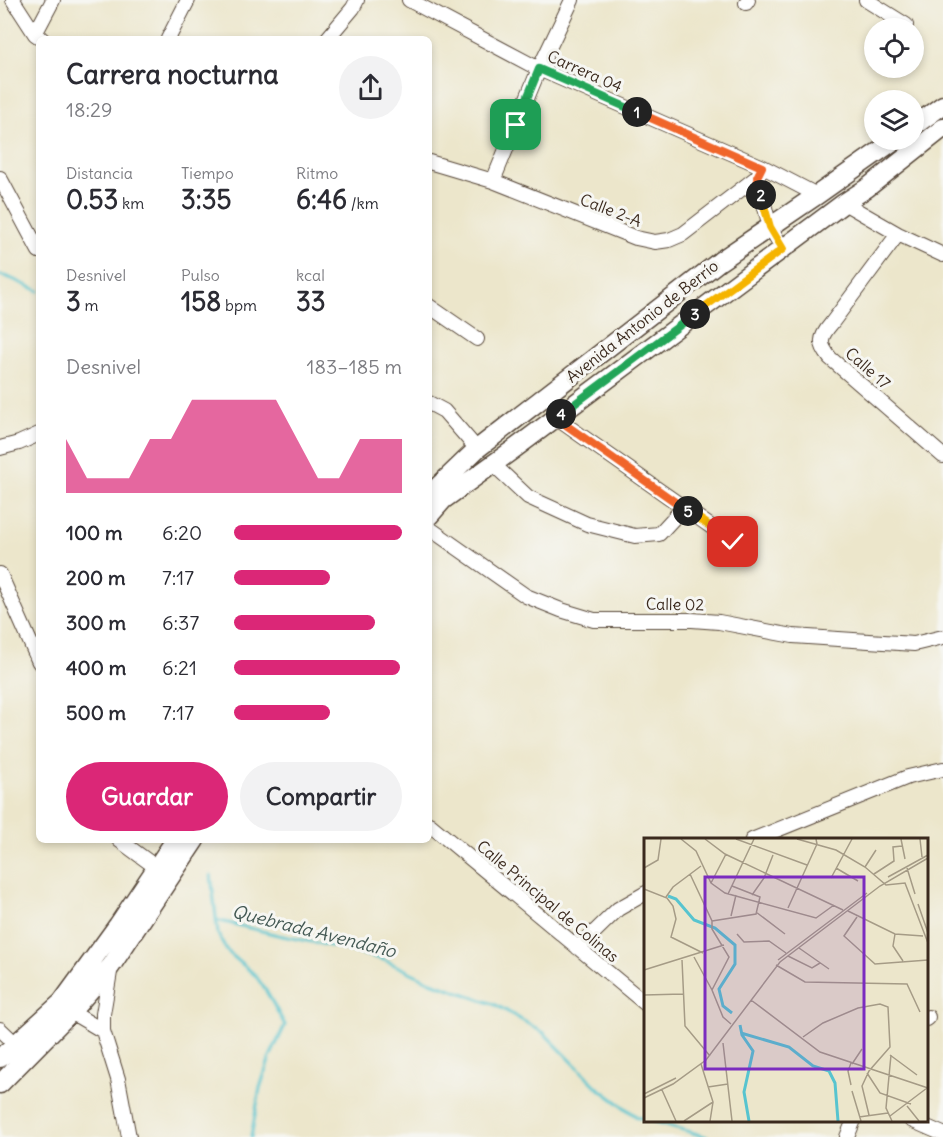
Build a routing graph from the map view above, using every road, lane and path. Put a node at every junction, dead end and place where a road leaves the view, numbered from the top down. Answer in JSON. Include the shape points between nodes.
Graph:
{"nodes":[{"id":1,"x":13,"y":0,"type":"edge"},
{"id":2,"x":53,"y":0,"type":"edge"},
{"id":3,"x":188,"y":0,"type":"edge"},
{"id":4,"x":357,"y":0,"type":"edge"},
{"id":5,"x":409,"y":0,"type":"edge"},
{"id":6,"x":572,"y":0,"type":"edge"},
{"id":7,"x":866,"y":0,"type":"edge"},
{"id":8,"x":895,"y":18,"type":"edge"},
{"id":9,"x":39,"y":36,"type":"edge"},
{"id":10,"x":170,"y":36,"type":"edge"},
{"id":11,"x":330,"y":36,"type":"edge"},
{"id":12,"x":539,"y":69,"type":"junction"},
{"id":13,"x":943,"y":105,"type":"edge"},
{"id":14,"x":924,"y":119,"type":"edge"},
{"id":15,"x":943,"y":128,"type":"edge"},
{"id":16,"x":881,"y":150,"type":"edge"},
{"id":17,"x":432,"y":163,"type":"edge"},
{"id":18,"x":760,"y":172,"type":"junction"},
{"id":19,"x":0,"y":178,"type":"edge"},
{"id":20,"x":493,"y":181,"type":"junction"},
{"id":21,"x":817,"y":195,"type":"junction"},
{"id":22,"x":844,"y":203,"type":"junction"},
{"id":23,"x":770,"y":227,"type":"junction"},
{"id":24,"x":898,"y":234,"type":"junction"},
{"id":25,"x":36,"y":245,"type":"edge"},
{"id":26,"x":783,"y":249,"type":"junction"},
{"id":27,"x":943,"y":255,"type":"edge"},
{"id":28,"x":432,"y":308,"type":"edge"},
{"id":29,"x":477,"y":339,"type":"dead end"},
{"id":30,"x":432,"y":405,"type":"edge"},
{"id":31,"x":556,"y":418,"type":"junction"},
{"id":32,"x":36,"y":435,"type":"edge"},
{"id":33,"x":0,"y":448,"type":"edge"},
{"id":34,"x":477,"y":448,"type":"junction"},
{"id":35,"x":943,"y":456,"type":"edge"},
{"id":36,"x":493,"y":464,"type":"junction"},
{"id":37,"x":432,"y":492,"type":"edge"},
{"id":38,"x":683,"y":508,"type":"junction"},
{"id":39,"x":432,"y":513,"type":"edge"},
{"id":40,"x":432,"y":530,"type":"edge"},
{"id":41,"x":733,"y":542,"type":"dead end"},
{"id":42,"x":0,"y":574,"type":"edge"},
{"id":43,"x":943,"y":637,"type":"edge"},
{"id":44,"x":36,"y":655,"type":"edge"},
{"id":45,"x":943,"y":769,"type":"edge"},
{"id":46,"x":432,"y":826,"type":"edge"},
{"id":47,"x":757,"y":838,"type":"edge"},
{"id":48,"x":123,"y":843,"type":"edge"},
{"id":49,"x":173,"y":843,"type":"edge"},
{"id":50,"x":193,"y":843,"type":"edge"},
{"id":51,"x":157,"y":868,"type":"junction"},
{"id":52,"x":644,"y":893,"type":"edge"},
{"id":53,"x":578,"y":948,"type":"junction"},
{"id":54,"x":111,"y":966,"type":"junction"},
{"id":55,"x":644,"y":1002,"type":"edge"},
{"id":56,"x":71,"y":1012,"type":"junction"},
{"id":57,"x":0,"y":1029,"type":"edge"},
{"id":58,"x":103,"y":1031,"type":"junction"},
{"id":59,"x":22,"y":1050,"type":"junction"},
{"id":60,"x":0,"y":1058,"type":"edge"},
{"id":61,"x":0,"y":1084,"type":"edge"},
{"id":62,"x":853,"y":1122,"type":"edge"},
{"id":63,"x":916,"y":1122,"type":"edge"},
{"id":64,"x":943,"y":1134,"type":"edge"},
{"id":65,"x":129,"y":1137,"type":"edge"},
{"id":66,"x":847,"y":1137,"type":"edge"}],
"edges":[{"from":1,"to":9,"type":"street"},
{"from":2,"to":9,"type":"street"},
{"from":3,"to":10,"type":"street"},
{"from":4,"to":11,"type":"street"},
{"from":5,"to":12,"type":"street","name":"Carrera 04"},
{"from":6,"to":12,"type":"street"},
{"from":7,"to":8,"type":"street"},
{"from":12,"to":18,"type":"street","name":"Carrera 04"},
{"from":12,"to":20,"type":"street"},
{"from":13,"to":14,"type":"street"},
{"from":15,"to":22,"type":"street","name":"Avenida Antonio de Berrío"},
{"from":16,"to":21,"type":"street","name":"Avenida Antonio de Berrío"},
{"from":17,"to":20,"type":"street","name":"Calle 2-A"},
{"from":18,"to":20,"type":"street","name":"Calle 2-A","via":[[683,234],[655,242]]},
{"from":18,"to":21,"type":"street","name":"Carrera 04"},
{"from":18,"to":23,"type":"street"},
{"from":19,"to":25,"type":"street"},
{"from":21,"to":23,"type":"street","name":"Avenida Antonio de Berrío"},
{"from":22,"to":24,"type":"street"},
{"from":22,"to":26,"type":"street","name":"Avenida Antonio de Berrío"},
{"from":23,"to":26,"type":"street"},
{"from":23,"to":34,"type":"street","name":"Avenida Antonio de Berrío"},
{"from":24,"to":27,"type":"street"},
{"from":24,"to":35,"type":"street","name":"Calle 17","via":[[821,340],[830,358]]},
{"from":26,"to":31,"type":"street","name":"Avenida Antonio de Berrío"},
{"from":28,"to":29,"type":"street"},
{"from":30,"to":34,"type":"street","via":[[444,411]]},
{"from":31,"to":36,"type":"street","name":"Avenida Antonio de Berrío"},
{"from":31,"to":38,"type":"street"},
{"from":32,"to":33,"type":"street"},
{"from":34,"to":37,"type":"street","name":"Avenida Antonio de Berrío"},
{"from":36,"to":38,"type":"street","via":[[528,497],[587,524],[635,536],[659,534]]},
{"from":36,"to":39,"type":"street","name":"Avenida Antonio de Berrío"},
{"from":38,"to":41,"type":"street"},
{"from":40,"to":43,"type":"street","name":"Calle 02","via":[[526,596],[594,620],[719,622],[793,636],[914,644]]},
{"from":42,"to":44,"type":"street"},
{"from":45,"to":47,"type":"street","via":[[908,777]]},
{"from":46,"to":53,"type":"street","name":"Calle Principal de Colinas"},
{"from":48,"to":51,"type":"street"},
{"from":49,"to":51,"type":"street"},
{"from":50,"to":54,"type":"street"},
{"from":51,"to":59,"type":"street","via":[[62,1002]]},
{"from":52,"to":53,"type":"street","via":[[618,909]]},
{"from":53,"to":55,"type":"street","name":"Calle Principal de Colinas"},
{"from":54,"to":56,"type":"street"},
{"from":54,"to":58,"type":"street"},
{"from":56,"to":58,"type":"street"},
{"from":56,"to":59,"type":"street"},
{"from":57,"to":59,"type":"street"},
{"from":58,"to":65,"type":"street","via":[[118,1079]]},
{"from":59,"to":60,"type":"street"},
{"from":59,"to":61,"type":"street"},
{"from":62,"to":66,"type":"street"},
{"from":63,"to":64,"type":"street"}]}
